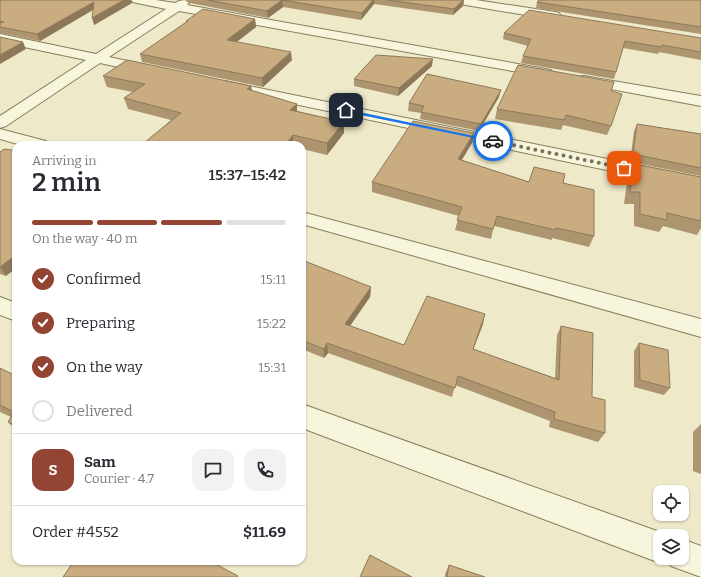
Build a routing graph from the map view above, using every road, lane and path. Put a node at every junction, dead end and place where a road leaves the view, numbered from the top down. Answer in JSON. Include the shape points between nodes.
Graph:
{"nodes":[{"id":1,"x":137,"y":0,"type":"edge"},
{"id":2,"x":454,"y":0,"type":"edge"},
{"id":3,"x":183,"y":4,"type":"edge"},
{"id":4,"x":570,"y":19,"type":"edge"},
{"id":5,"x":0,"y":38,"type":"edge"},
{"id":6,"x":99,"y":59,"type":"junction"},
{"id":7,"x":162,"y":72,"type":"edge"},
{"id":8,"x":209,"y":82,"type":"edge"},
{"id":9,"x":701,"y":101,"type":"edge"},
{"id":10,"x":0,"y":123,"type":"edge"},
{"id":11,"x":0,"y":134,"type":"edge"},
{"id":12,"x":25,"y":141,"type":"edge"},
{"id":13,"x":701,"y":184,"type":"edge"},
{"id":14,"x":306,"y":219,"type":"edge"},
{"id":15,"x":0,"y":306,"type":"edge"},
{"id":16,"x":12,"y":310,"type":"edge"},
{"id":17,"x":701,"y":328,"type":"edge"},
{"id":18,"x":306,"y":417,"type":"edge"},
{"id":19,"x":653,"y":544,"type":"edge"},
{"id":20,"x":689,"y":558,"type":"edge"},
{"id":21,"x":701,"y":562,"type":"edge"}],
"edges":[{"from":1,"to":3,"type":"street"},
{"from":2,"to":4,"type":"street"},
{"from":3,"to":6,"type":"street"},
{"from":3,"to":9,"type":"street"},
{"from":5,"to":6,"type":"street"},
{"from":6,"to":7,"type":"street"},
{"from":6,"to":10,"type":"street"},
{"from":8,"to":13,"type":"street"},
{"from":11,"to":12,"type":"street"},
{"from":14,"to":17,"type":"street"},
{"from":15,"to":16,"type":"street"},
{"from":18,"to":19,"type":"street"},
{"from":20,"to":21,"type":"street"}]}
